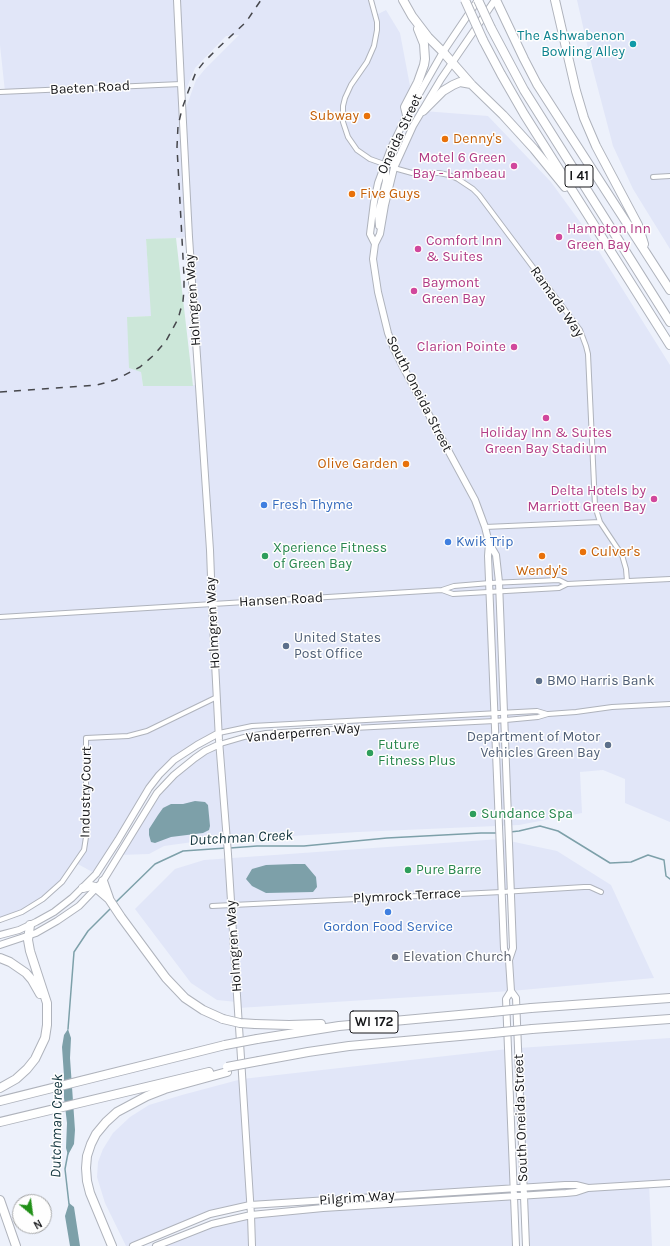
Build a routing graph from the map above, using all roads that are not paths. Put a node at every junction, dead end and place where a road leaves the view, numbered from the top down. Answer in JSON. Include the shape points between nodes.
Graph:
{"nodes":[{"id":1,"x":178,"y":0,"type":"edge"},
{"id":2,"x":371,"y":0,"type":"edge"},
{"id":3,"x":403,"y":0,"type":"edge"},
{"id":4,"x":465,"y":0,"type":"edge"},
{"id":5,"x":478,"y":0,"type":"edge"},
{"id":6,"x":496,"y":0,"type":"edge"},
{"id":7,"x":556,"y":0,"type":"edge"},
{"id":8,"x":412,"y":16,"type":"junction"},
{"id":9,"x":443,"y":52,"type":"junction"},
{"id":10,"x":452,"y":63,"type":"junction"},
{"id":11,"x":181,"y":84,"type":"junction"},
{"id":12,"x":471,"y":84,"type":"junction"},
{"id":13,"x":0,"y":92,"type":"edge"},
{"id":14,"x":423,"y":111,"type":"junction"},
{"id":15,"x":407,"y":115,"type":"junction"},
{"id":16,"x":384,"y":164,"type":"junction"},
{"id":17,"x":394,"y":168,"type":"junction"},
{"id":18,"x":670,"y":176,"type":"edge"},
{"id":19,"x":653,"y":177,"type":"dead end"},
{"id":20,"x":380,"y":234,"type":"junction"},
{"id":21,"x":375,"y":244,"type":"junction"},
{"id":22,"x":646,"y":252,"type":"junction"},
{"id":23,"x":612,"y":253,"type":"junction"},
{"id":24,"x":670,"y":290,"type":"edge"},
{"id":25,"x":670,"y":322,"type":"edge"},
{"id":26,"x":670,"y":345,"type":"edge"},
{"id":27,"x":600,"y":522,"type":"junction"},
{"id":28,"x":485,"y":527,"type":"junction"},
{"id":29,"x":489,"y":544,"type":"junction"},
{"id":30,"x":670,"y":579,"type":"edge"},
{"id":31,"x":626,"y":581,"type":"junction"},
{"id":32,"x":499,"y":582,"type":"junction"},
{"id":33,"x":490,"y":583,"type":"junction"},
{"id":34,"x":567,"y":584,"type":"junction"},
{"id":35,"x":442,"y":590,"type":"junction"},
{"id":36,"x":490,"y":592,"type":"junction"},
{"id":37,"x":499,"y":592,"type":"junction"},
{"id":38,"x":212,"y":604,"type":"junction"},
{"id":39,"x":0,"y":617,"type":"edge"},
{"id":40,"x":218,"y":696,"type":"junction"},
{"id":41,"x":670,"y":704,"type":"edge"},
{"id":42,"x":504,"y":713,"type":"junction"},
{"id":43,"x":494,"y":714,"type":"junction"},
{"id":44,"x":548,"y":714,"type":"junction"},
{"id":45,"x":504,"y":720,"type":"junction"},
{"id":46,"x":495,"y":721,"type":"junction"},
{"id":47,"x":219,"y":734,"type":"junction"},
{"id":48,"x":220,"y":744,"type":"junction"},
{"id":49,"x":103,"y":880,"type":"junction"},
{"id":50,"x":83,"y":888,"type":"junction"},
{"id":51,"x":97,"y":888,"type":"junction"},
{"id":52,"x":511,"y":891,"type":"junction"},
{"id":53,"x":502,"y":892,"type":"junction"},
{"id":54,"x":601,"y":892,"type":"dead end"},
{"id":55,"x":109,"y":899,"type":"junction"},
{"id":56,"x":231,"y":904,"type":"junction"},
{"id":57,"x":212,"y":906,"type":"dead end"},
{"id":58,"x":0,"y":920,"type":"edge"},
{"id":59,"x":30,"y":925,"type":"junction"},
{"id":60,"x":0,"y":935,"type":"edge"},
{"id":61,"x":28,"y":936,"type":"junction"},
{"id":62,"x":0,"y":945,"type":"edge"},
{"id":63,"x":0,"y":958,"type":"edge"},
{"id":64,"x":509,"y":960,"type":"junction"},
{"id":65,"x":510,"y":991,"type":"junction"},
{"id":66,"x":670,"y":992,"type":"edge"},
{"id":67,"x":670,"y":998,"type":"edge"},
{"id":68,"x":655,"y":999,"type":"junction"},
{"id":69,"x":46,"y":1012,"type":"junction"},
{"id":70,"x":670,"y":1019,"type":"edge"},
{"id":71,"x":339,"y":1026,"type":"junction"},
{"id":72,"x":227,"y":1070,"type":"junction"},
{"id":73,"x":0,"y":1088,"type":"edge"},
{"id":74,"x":0,"y":1101,"type":"edge"},
{"id":75,"x":0,"y":1122,"type":"edge"},
{"id":76,"x":670,"y":1183,"type":"edge"},
{"id":77,"x":523,"y":1187,"type":"junction"},
{"id":78,"x":514,"y":1188,"type":"junction"},
{"id":79,"x":588,"y":1188,"type":"junction"},
{"id":80,"x":524,"y":1195,"type":"junction"},
{"id":81,"x":514,"y":1196,"type":"junction"},
{"id":82,"x":0,"y":1200,"type":"edge"},
{"id":83,"x":250,"y":1204,"type":"junction"},
{"id":84,"x":251,"y":1214,"type":"junction"},
{"id":85,"x":16,"y":1246,"type":"edge"},
{"id":86,"x":112,"y":1246,"type":"edge"},
{"id":87,"x":133,"y":1246,"type":"edge"},
{"id":88,"x":156,"y":1246,"type":"edge"},
{"id":89,"x":252,"y":1246,"type":"edge"},
{"id":90,"x":516,"y":1246,"type":"edge"},
{"id":91,"x":526,"y":1246,"type":"edge"}],
"edges":[{"from":1,"to":11,"type":"street","name":"Holmgren Way"},
{"from":2,"to":16,"type":"street","via":[[377,22],[374,46],[345,98],[343,122],[348,137],[357,150],[370,160]]},
{"from":3,"to":8,"type":"highway"},
{"from":4,"to":23,"type":"highway","bridge":true,"via":[[498,70]]},
{"from":5,"to":9,"type":"street","name":"Oneida Street"},
{"from":5,"to":25,"type":"highway","number":"I 41","bridge":true,"via":[[524,90]]},
{"from":6,"to":10,"type":"street","name":"South Oneida Street"},
{"from":6,"to":22,"type":"highway","number":"I 41","via":[[537,84]]},
{"from":7,"to":22,"type":"highway","via":[[584,118],[638,225]]},
{"from":8,"to":9,"type":"highway"},
{"from":8,"to":15,"type":"highway","via":[[424,44],[425,59],[418,82],[405,107]]},
{"from":9,"to":10,"type":"highway"},
{"from":9,"to":15,"type":"street","name":"Oneida Street"},
{"from":10,"to":12,"type":"highway"},
{"from":10,"to":14,"type":"street","name":"South Oneida Street"},
{"from":11,"to":13,"type":"street","name":"Baeten Road"},
{"from":11,"to":38,"type":"street","name":"Holmgren Way"},
{"from":12,"to":14,"type":"highway","via":[[460,82],[453,85],[443,91]]},
{"from":12,"to":23,"type":"highway","via":[[503,114],[539,154],[572,197],[604,246]]},
{"from":14,"to":17,"type":"street","name":"South Oneida Street","via":[[413,126]]},
{"from":15,"to":16,"type":"street","name":"Oneida Street"},
{"from":15,"to":17,"type":"street","via":[[393,154]]},
{"from":16,"to":20,"type":"street","via":[[386,181],[378,214]]},
{"from":16,"to":21,"type":"street","name":"Oneida Street","via":[[370,234]]},
{"from":17,"to":20,"type":"street","name":"South Oneida Street"},
{"from":17,"to":27,"type":"street","name":"Ramada Way","via":[[412,173],[448,175],[473,189],[580,330],[588,354],[594,498]]},
{"from":18,"to":19,"type":"street"},
{"from":20,"to":21,"type":"street","name":"South Oneida Street"},
{"from":21,"to":28,"type":"street","name":"South Oneida Street","via":[[373,259],[378,292],[390,340],[475,500]]},
{"from":22,"to":24,"type":"highway","number":"I 41"},
{"from":23,"to":26,"type":"highway"},
{"from":27,"to":28,"type":"street"},
{"from":27,"to":31,"type":"street","name":"Ramada Way","via":[[622,555]]},
{"from":28,"to":29,"type":"street","name":"South Oneida Street"},
{"from":29,"to":32,"type":"street","name":"South Oneida Street","via":[[496,555]]},
{"from":29,"to":33,"type":"street","name":"South Oneida Street"},
{"from":30,"to":31,"type":"street","name":"Hansen Road"},
{"from":31,"to":34,"type":"street","name":"Hansen Road"},
{"from":32,"to":33,"type":"street","name":"Hansen Road"},
{"from":32,"to":34,"type":"street","name":"Hansen Road","via":[[559,580]]},
{"from":32,"to":37,"type":"street","name":"South Oneida Street"},
{"from":33,"to":35,"type":"street","name":"Hansen Road","via":[[454,586]]},
{"from":33,"to":36,"type":"street","name":"South Oneida Street"},
{"from":34,"to":37,"type":"street","name":"Hansen Road","via":[[559,588]]},
{"from":35,"to":36,"type":"street","name":"Hansen Road","via":[[453,594]]},
{"from":35,"to":38,"type":"street","name":"Hansen Road"},
{"from":36,"to":37,"type":"street","name":"Hansen Road"},
{"from":36,"to":43,"type":"street","name":"South Oneida Street"},
{"from":37,"to":42,"type":"street","name":"South Oneida Street"},
{"from":38,"to":39,"type":"street","name":"Hansen Road"},
{"from":38,"to":40,"type":"street","name":"Holmgren Way"},
{"from":40,"to":47,"type":"street","name":"Holmgren Way"},
{"from":40,"to":58,"type":"street","name":"Industry Court","via":[[147,731],[128,736],[86,738],[84,850],[62,882],[43,899],[22,912]]},
{"from":41,"to":44,"type":"street","name":"Vanderperren Way"},
{"from":42,"to":43,"type":"street","name":"Vanderperren Way"},
{"from":42,"to":44,"type":"street","name":"Vanderperren Way","via":[[538,711]]},
{"from":42,"to":45,"type":"street","name":"South Oneida Street"},
{"from":43,"to":46,"type":"street","name":"South Oneida Street"},
{"from":43,"to":47,"type":"street","name":"Vanderperren Way","via":[[252,726]]},
{"from":44,"to":45,"type":"street","name":"Vanderperren Way"},
{"from":45,"to":46,"type":"street","name":"Vanderperren Way"},
{"from":45,"to":52,"type":"street","name":"South Oneida Street"},
{"from":46,"to":48,"type":"street","name":"Vanderperren Way","via":[[313,730],[244,737]]},
{"from":46,"to":53,"type":"street","name":"South Oneida Street"},
{"from":47,"to":48,"type":"street","name":"Holmgren Way"},
{"from":47,"to":50,"type":"street","name":"Vanderperren Way","via":[[174,760],[159,775],[118,840]]},
{"from":48,"to":49,"type":"street","name":"Vanderperren Way","via":[[195,758],[157,793]]},
{"from":48,"to":56,"type":"street","name":"Holmgren Way"},
{"from":49,"to":51,"type":"street","name":"Vanderperren Way"},
{"from":49,"to":55,"type":"highway"},
{"from":50,"to":51,"type":"highway"},
{"from":50,"to":59,"type":"street","name":"Vanderperren Way","via":[[59,908]]},
{"from":51,"to":55,"type":"highway"},
{"from":51,"to":61,"type":"street","name":"Vanderperren Way","via":[[67,915]]},
{"from":52,"to":53,"type":"street","name":"Plymrock Terrace"},
{"from":52,"to":54,"type":"street","name":"Plymrock Terrace","via":[[584,886]]},
{"from":52,"to":64,"type":"street","name":"South Oneida Street","via":[[513,948]]},
{"from":53,"to":56,"type":"street","name":"Plymrock Terrace"},
{"from":53,"to":64,"type":"street","name":"South Oneida Street","via":[[504,949]]},
{"from":55,"to":71,"type":"highway","bridge":true,"via":[[166,978],[185,998],[203,1010],[240,1023]]},
{"from":56,"to":57,"type":"street","name":"Plymrock Terrace"},
{"from":56,"to":83,"type":"street","name":"Holmgren Way"},
{"from":59,"to":60,"type":"street","name":"Vanderperren Way"},
{"from":59,"to":61,"type":"highway"},
{"from":61,"to":62,"type":"street","name":"Vanderperren Way"},
{"from":61,"to":69,"type":"highway","via":[[30,951],[47,1003]]},
{"from":63,"to":69,"type":"highway","via":[[18,967],[32,980]]},
{"from":64,"to":65,"type":"street","name":"South Oneida Street"},
{"from":65,"to":77,"type":"street","name":"South Oneida Street","via":[[516,998]]},
{"from":65,"to":78,"type":"street","name":"South Oneida Street","via":[[506,999]]},
{"from":66,"to":68,"type":"highway"},
{"from":67,"to":68,"type":"highway","number":"WI 172"},
{"from":68,"to":71,"type":"highway","number":"WI 172","bridge":true},
{"from":69,"to":73,"type":"highway","via":[[45,1038],[35,1059],[16,1079]]},
{"from":70,"to":72,"type":"highway","number":"WI 172","bridge":true,"via":[[350,1046],[256,1061]]},
{"from":71,"to":74,"type":"highway","number":"WI 172","bridge":true,"via":[[225,1045]]},
{"from":72,"to":75,"type":"highway","number":"WI 172"},
{"from":72,"to":86,"type":"highway","via":[[147,1096],[117,1112],[96,1134],[87,1156],[87,1181]]},
{"from":76,"to":79,"type":"street","name":"Pilgrim Way"},
{"from":77,"to":78,"type":"street","name":"Pilgrim Way"},
{"from":77,"to":79,"type":"street","name":"Pilgrim Way","via":[[576,1185]]},
{"from":77,"to":80,"type":"street","name":"South Oneida Street"},
{"from":78,"to":81,"type":"street","name":"South Oneida Street"},
{"from":78,"to":83,"type":"street","name":"Pilgrim Way"},
{"from":79,"to":80,"type":"street","name":"Pilgrim Way","via":[[576,1192]]},
{"from":80,"to":81,"type":"street","name":"Pilgrim Way"},
{"from":80,"to":91,"type":"street","name":"South Oneida Street"},
{"from":81,"to":84,"type":"street","name":"Pilgrim Way"},
{"from":81,"to":90,"type":"street","name":"South Oneida Street"},
{"from":82,"to":85,"type":"highway"},
{"from":83,"to":84,"type":"street","name":"Holmgren Way"},
{"from":83,"to":87,"type":"street","name":"Pilgrim Way","via":[[210,1214]]},
{"from":84,"to":88,"type":"street","name":"Pilgrim Way","via":[[212,1224]]},
{"from":84,"to":89,"type":"street","name":"Holmgren Way"}]}
